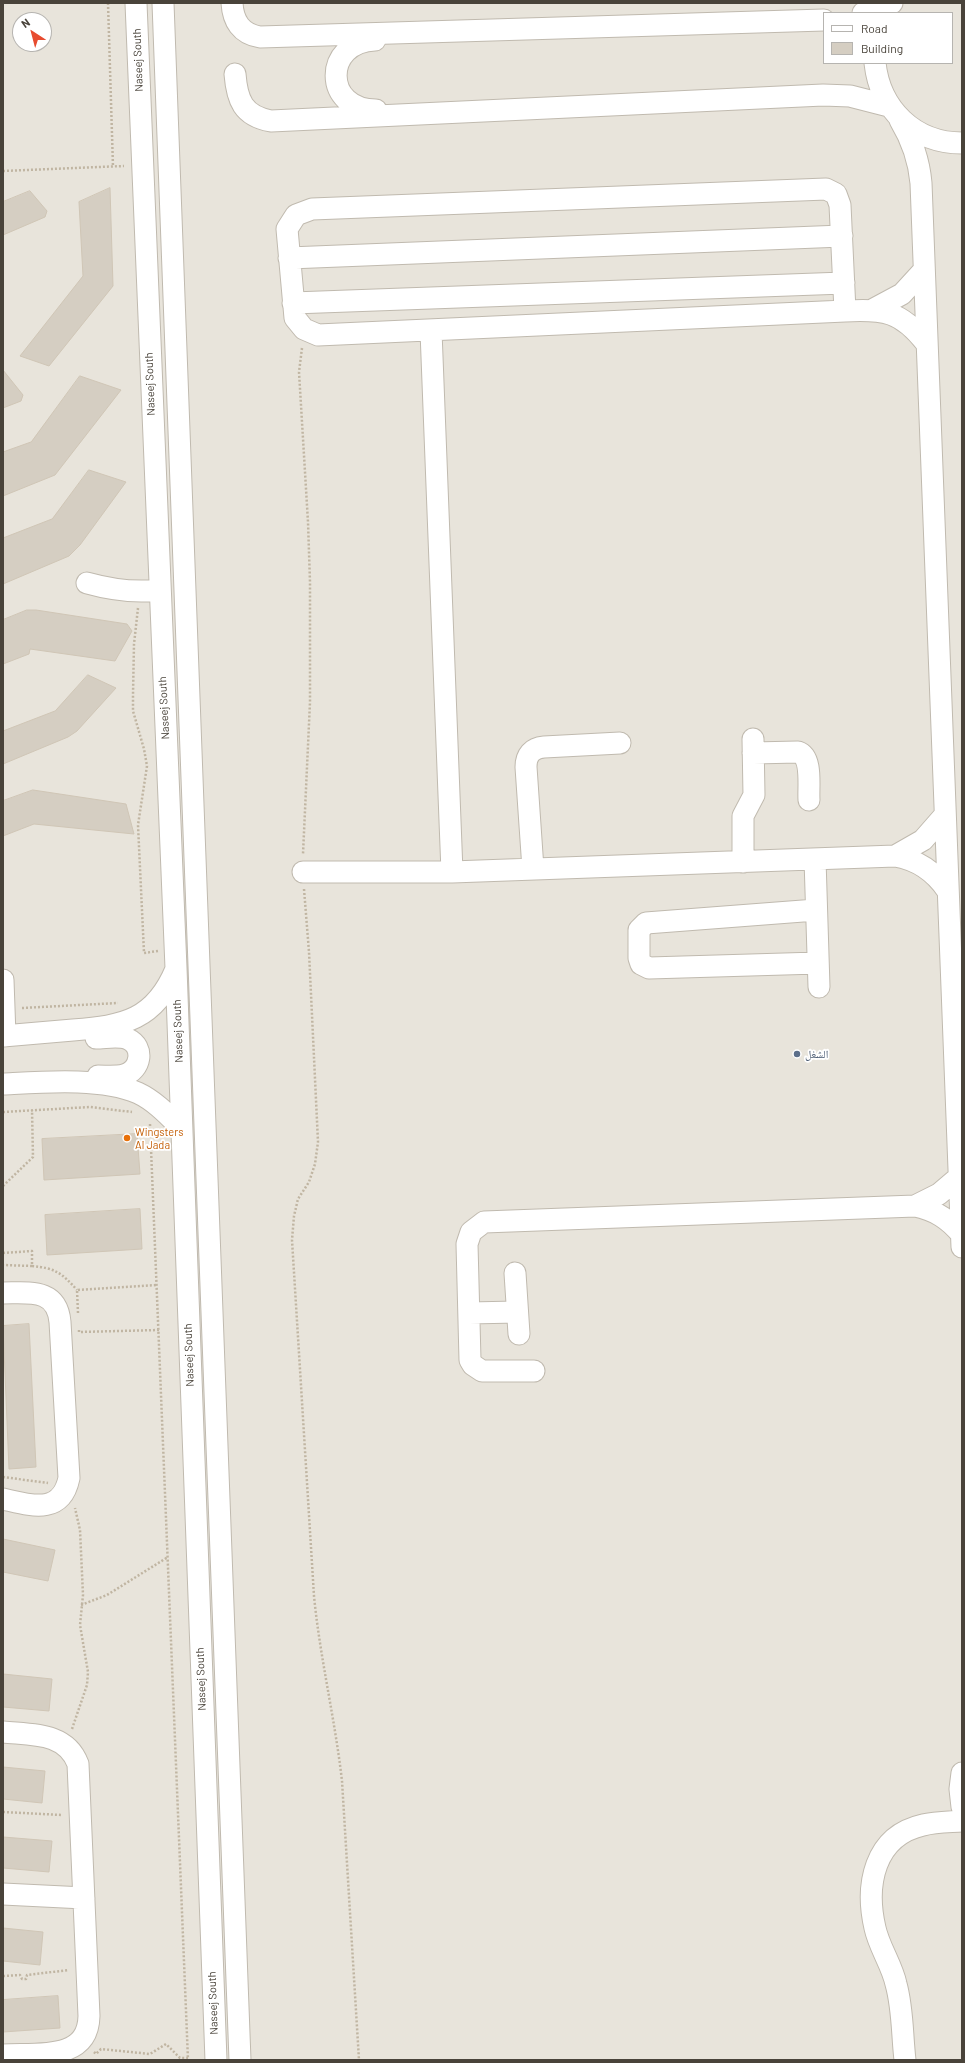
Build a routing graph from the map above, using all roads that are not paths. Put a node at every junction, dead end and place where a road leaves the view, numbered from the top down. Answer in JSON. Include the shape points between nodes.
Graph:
{"nodes":[{"id":1,"x":136,"y":3,"type":"edge"},
{"id":2,"x":163,"y":3,"type":"edge"},
{"id":3,"x":232,"y":3,"type":"edge"},
{"id":4,"x":892,"y":3,"type":"edge"},
{"id":5,"x":896,"y":3,"type":"edge"},
{"id":6,"x":866,"y":12,"type":"edge"},
{"id":7,"x":889,"y":12,"type":"edge"},
{"id":8,"x":823,"y":20,"type":"edge"},
{"id":9,"x":414,"y":32,"type":"junction"},
{"id":10,"x":875,"y":64,"type":"edge"},
{"id":11,"x":236,"y":74,"type":"dead end"},
{"id":12,"x":894,"y":113,"type":"junction"},
{"id":13,"x":412,"y":115,"type":"junction"},
{"id":14,"x":962,"y":143,"type":"edge"},
{"id":15,"x":842,"y":236,"type":"junction"},
{"id":16,"x":289,"y":258,"type":"junction"},
{"id":17,"x":924,"y":270,"type":"junction"},
{"id":18,"x":844,"y":283,"type":"junction"},
{"id":19,"x":293,"y":303,"type":"junction"},
{"id":20,"x":874,"y":309,"type":"junction"},
{"id":21,"x":846,"y":311,"type":"junction"},
{"id":22,"x":430,"y":331,"type":"junction"},
{"id":23,"x":926,"y":343,"type":"junction"},
{"id":24,"x":158,"y":569,"type":"junction"},
{"id":25,"x":159,"y":590,"type":"junction"},
{"id":26,"x":620,"y":743,"type":"dead end"},
{"id":27,"x":809,"y":800,"type":"dead end"},
{"id":28,"x":944,"y":816,"type":"junction"},
{"id":29,"x":895,"y":856,"type":"junction"},
{"id":30,"x":815,"y":859,"type":"junction"},
{"id":31,"x":743,"y":862,"type":"junction"},
{"id":32,"x":533,"y":869,"type":"junction"},
{"id":33,"x":303,"y":872,"type":"road end"},
{"id":34,"x":452,"y":872,"type":"junction"},
{"id":35,"x":947,"y":890,"type":"junction"},
{"id":36,"x":816,"y":910,"type":"junction"},
{"id":37,"x":818,"y":962,"type":"junction"},
{"id":38,"x":176,"y":968,"type":"junction"},
{"id":39,"x":3,"y":980,"type":"edge"},
{"id":40,"x":819,"y":987,"type":"dead end"},
{"id":41,"x":4,"y":1009,"type":"edge"},
{"id":42,"x":50,"y":1032,"type":"junction"},
{"id":43,"x":4,"y":1036,"type":"edge"},
{"id":44,"x":71,"y":1083,"type":"junction"},
{"id":45,"x":3,"y":1084,"type":"edge"},
{"id":46,"x":181,"y":1128,"type":"junction"},
{"id":47,"x":959,"y":1178,"type":"junction"},
{"id":48,"x":915,"y":1206,"type":"junction"},
{"id":49,"x":962,"y":1235,"type":"edge"},
{"id":50,"x":962,"y":1247,"type":"edge"},
{"id":51,"x":515,"y":1272,"type":"dead end"},
{"id":52,"x":3,"y":1293,"type":"edge"},
{"id":53,"x":518,"y":1312,"type":"junction"},
{"id":54,"x":469,"y":1313,"type":"junction"},
{"id":55,"x":519,"y":1334,"type":"dead end"},
{"id":56,"x":534,"y":1372,"type":"dead end"},
{"id":57,"x":3,"y":1499,"type":"edge"},
{"id":58,"x":3,"y":1732,"type":"edge"},
{"id":59,"x":962,"y":1773,"type":"edge"},
{"id":60,"x":962,"y":1807,"type":"edge"},
{"id":61,"x":962,"y":1821,"type":"edge"},
{"id":62,"x":3,"y":1894,"type":"edge"},
{"id":63,"x":84,"y":1898,"type":"junction"},
{"id":64,"x":3,"y":2055,"type":"edge"},
{"id":65,"x":216,"y":2060,"type":"edge"},
{"id":66,"x":240,"y":2060,"type":"edge"},
{"id":67,"x":905,"y":2060,"type":"edge"}],
"edges":[{"from":1,"to":24,"type":"street","name":"Naseej South"},
{"from":2,"to":66,"type":"street"},
{"from":3,"to":9,"type":"street","via":[[236,21],[243,30],[254,36]]},
{"from":4,"to":6,"type":"street"},
{"from":5,"to":7,"type":"street"},
{"from":8,"to":9,"type":"street"},
{"from":9,"to":13,"type":"street","via":[[395,39],[356,44],[344,53],[336,68],[339,91],[350,104],[365,110],[392,110]]},
{"from":10,"to":12,"type":"street","via":[[881,92]]},
{"from":11,"to":13,"type":"street","via":[[238,94],[243,106],[252,115],[264,120],[278,122]]},
{"from":12,"to":13,"type":"street","via":[[850,96],[822,95]]},
{"from":12,"to":14,"type":"street","via":[[915,131],[932,139]]},
{"from":12,"to":17,"type":"street","via":[[913,144],[920,170]]},
{"from":15,"to":16,"type":"street"},
{"from":15,"to":16,"type":"street","via":[[840,201],[836,194],[826,189],[312,208],[300,212],[289,224]]},
{"from":15,"to":18,"type":"street"},
{"from":16,"to":19,"type":"street"},
{"from":17,"to":20,"type":"street","via":[[902,294]]},
{"from":17,"to":23,"type":"street"},
{"from":18,"to":19,"type":"street"},
{"from":18,"to":21,"type":"street"},
{"from":19,"to":22,"type":"street","via":[[295,318],[304,329],[318,335]]},
{"from":20,"to":21,"type":"street"},
{"from":20,"to":23,"type":"street","via":[[903,320]]},
{"from":21,"to":22,"type":"street"},
{"from":22,"to":34,"type":"street"},
{"from":23,"to":28,"type":"street"},
{"from":24,"to":25,"type":"street","name":"Naseej South"},
{"from":24,"to":25,"type":"street","via":[[131,580],[88,578],[116,590]]},
{"from":25,"to":38,"type":"street","name":"Naseej South"},
{"from":26,"to":32,"type":"street","via":[[544,747],[537,748],[528,755],[526,767]]},
{"from":27,"to":31,"type":"street","via":[[807,761],[804,755],[753,746],[754,795],[743,816]]},
{"from":28,"to":29,"type":"street","via":[[923,840]]},
{"from":28,"to":35,"type":"street"},
{"from":29,"to":30,"type":"street"},
{"from":29,"to":35,"type":"street","via":[[925,867],[934,873]]},
{"from":30,"to":31,"type":"street"},
{"from":30,"to":36,"type":"street"},
{"from":31,"to":32,"type":"street"},
{"from":32,"to":34,"type":"street"},
{"from":33,"to":34,"type":"street"},
{"from":35,"to":47,"type":"street"},
{"from":36,"to":37,"type":"street"},
{"from":36,"to":37,"type":"street","via":[[646,923],[639,930],[639,958],[641,964],[649,968]]},
{"from":37,"to":40,"type":"street"},
{"from":38,"to":42,"type":"street","via":[[166,990],[150,1007],[131,1020],[110,1027]]},
{"from":38,"to":46,"type":"street","name":"Naseej South"},
{"from":39,"to":41,"type":"street"},
{"from":41,"to":43,"type":"street"},
{"from":42,"to":43,"type":"street"},
{"from":42,"to":44,"type":"street","via":[[71,1038],[124,1038],[134,1043],[137,1048],[139,1059],[134,1070],[129,1073],[89,1077]]},
{"from":44,"to":45,"type":"street"},
{"from":44,"to":46,"type":"street","via":[[106,1084],[128,1089],[157,1106]]},
{"from":46,"to":65,"type":"street","name":"Naseej South"},
{"from":47,"to":48,"type":"street","via":[[939,1194]]},
{"from":47,"to":49,"type":"street"},
{"from":48,"to":49,"type":"street","via":[[937,1213]]},
{"from":48,"to":54,"type":"street","via":[[484,1222],[471,1232],[467,1244]]},
{"from":49,"to":50,"type":"street"},
{"from":51,"to":53,"type":"street"},
{"from":52,"to":57,"type":"street","via":[[35,1292],[54,1303],[58,1309],[68,1478],[64,1492],[49,1504],[36,1506]]},
{"from":53,"to":54,"type":"street"},
{"from":53,"to":55,"type":"street"},
{"from":54,"to":56,"type":"street","via":[[470,1354],[473,1365],[482,1371]]},
{"from":58,"to":63,"type":"street","via":[[54,1738],[66,1745],[75,1757],[79,1771]]},
{"from":59,"to":60,"type":"street"},
{"from":61,"to":67,"type":"street","via":[[923,1824],[904,1831],[887,1844],[877,1861],[872,1884],[875,1928],[896,1984]]},
{"from":62,"to":63,"type":"street"},
{"from":63,"to":64,"type":"street","via":[[89,2016],[86,2033],[78,2044],[66,2051]]}]}
